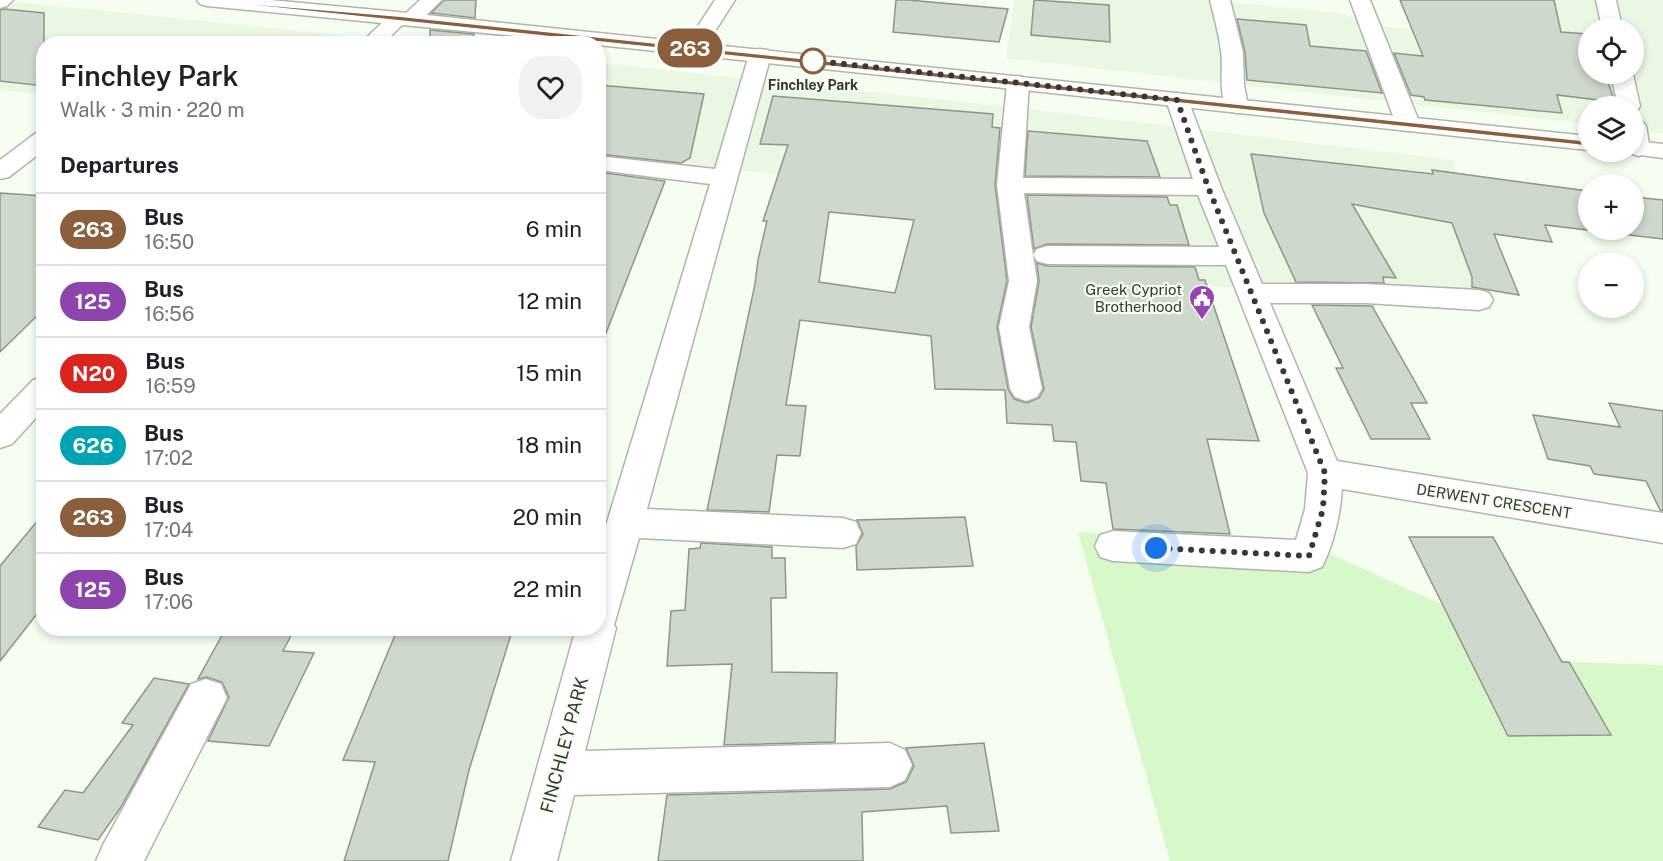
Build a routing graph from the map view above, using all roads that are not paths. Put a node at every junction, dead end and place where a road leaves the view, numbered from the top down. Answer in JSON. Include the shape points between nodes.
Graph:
{"nodes":[{"id":1,"x":207,"y":0,"type":"edge"},
{"id":2,"x":432,"y":0,"type":"edge"},
{"id":3,"x":725,"y":0,"type":"edge"},
{"id":4,"x":1360,"y":0,"type":"edge"},
{"id":5,"x":1606,"y":0,"type":"edge"},
{"id":6,"x":1221,"y":6,"type":"edge"},
{"id":7,"x":1610,"y":18,"type":"edge"},
{"id":8,"x":405,"y":19,"type":"junction"},
{"id":9,"x":381,"y":36,"type":"edge"},
{"id":10,"x":569,"y":36,"type":"edge"},
{"id":11,"x":606,"y":40,"type":"edge"},
{"id":12,"x":694,"y":49,"type":"junction"},
{"id":13,"x":760,"y":56,"type":"junction"},
{"id":14,"x":1018,"y":83,"type":"junction"},
{"id":15,"x":1177,"y":100,"type":"junction"},
{"id":16,"x":1237,"y":106,"type":"junction"},
{"id":17,"x":1408,"y":124,"type":"junction"},
{"id":18,"x":1578,"y":142,"type":"edge"},
{"id":19,"x":36,"y":144,"type":"edge"},
{"id":20,"x":1644,"y":144,"type":"edge"},
{"id":21,"x":1663,"y":151,"type":"edge"},
{"id":22,"x":606,"y":164,"type":"edge"},
{"id":23,"x":0,"y":172,"type":"edge"},
{"id":24,"x":724,"y":178,"type":"junction"},
{"id":25,"x":1010,"y":185,"type":"junction"},
{"id":26,"x":1208,"y":187,"type":"junction"},
{"id":27,"x":1047,"y":255,"type":"dead end"},
{"id":28,"x":1236,"y":256,"type":"junction"},
{"id":29,"x":1252,"y":294,"type":"junction"},
{"id":30,"x":1479,"y":300,"type":"dead end"},
{"id":31,"x":1026,"y":389,"type":"dead end"},
{"id":32,"x":36,"y":397,"type":"edge"},
{"id":33,"x":0,"y":435,"type":"edge"},
{"id":34,"x":1325,"y":473,"type":"junction"},
{"id":35,"x":624,"y":523,"type":"junction"},
{"id":36,"x":1663,"y":528,"type":"edge"},
{"id":37,"x":843,"y":533,"type":"dead end"},
{"id":38,"x":1113,"y":546,"type":"dead end"},
{"id":39,"x":606,"y":589,"type":"edge"},
{"id":40,"x":594,"y":636,"type":"edge"},
{"id":41,"x":206,"y":698,"type":"dead end"},
{"id":42,"x":890,"y":765,"type":"dead end"},
{"id":43,"x":556,"y":774,"type":"junction"},
{"id":44,"x":119,"y":861,"type":"edge"},
{"id":45,"x":534,"y":861,"type":"edge"}],
"edges":[{"from":1,"to":8,"type":"street"},
{"from":2,"to":8,"type":"street"},
{"from":3,"to":12,"type":"street"},
{"from":4,"to":17,"type":"street"},
{"from":5,"to":7,"type":"street"},
{"from":6,"to":16,"type":"street","via":[[1232,52]]},
{"from":8,"to":9,"type":"street"},
{"from":8,"to":10,"type":"street"},
{"from":11,"to":12,"type":"street"},
{"from":12,"to":13,"type":"street"},
{"from":13,"to":14,"type":"street"},
{"from":13,"to":24,"type":"street"},
{"from":14,"to":15,"type":"street"},
{"from":14,"to":25,"type":"street"},
{"from":15,"to":16,"type":"street"},
{"from":15,"to":26,"type":"street"},
{"from":16,"to":17,"type":"street"},
{"from":17,"to":18,"type":"street"},
{"from":19,"to":23,"type":"street"},
{"from":20,"to":21,"type":"street"},
{"from":22,"to":24,"type":"street"},
{"from":24,"to":35,"type":"street"},
{"from":25,"to":26,"type":"street"},
{"from":25,"to":31,"type":"street","via":[[1023,281],[1014,327]]},
{"from":26,"to":28,"type":"street"},
{"from":27,"to":28,"type":"street"},
{"from":28,"to":29,"type":"street"},
{"from":29,"to":30,"type":"street","via":[[1331,291]]},
{"from":29,"to":34,"type":"street"},
{"from":32,"to":33,"type":"street"},
{"from":34,"to":36,"type":"street","name":"DERWENT CRESCENT"},
{"from":34,"to":38,"type":"street","via":[[1323,509],[1309,556]]},
{"from":35,"to":37,"type":"street"},
{"from":35,"to":39,"type":"street"},
{"from":40,"to":43,"type":"street","name":"FINCHLEY PARK"},
{"from":41,"to":44,"type":"street"},
{"from":42,"to":43,"type":"street"},
{"from":43,"to":45,"type":"street","name":"FINCHLEY PARK"}]}
